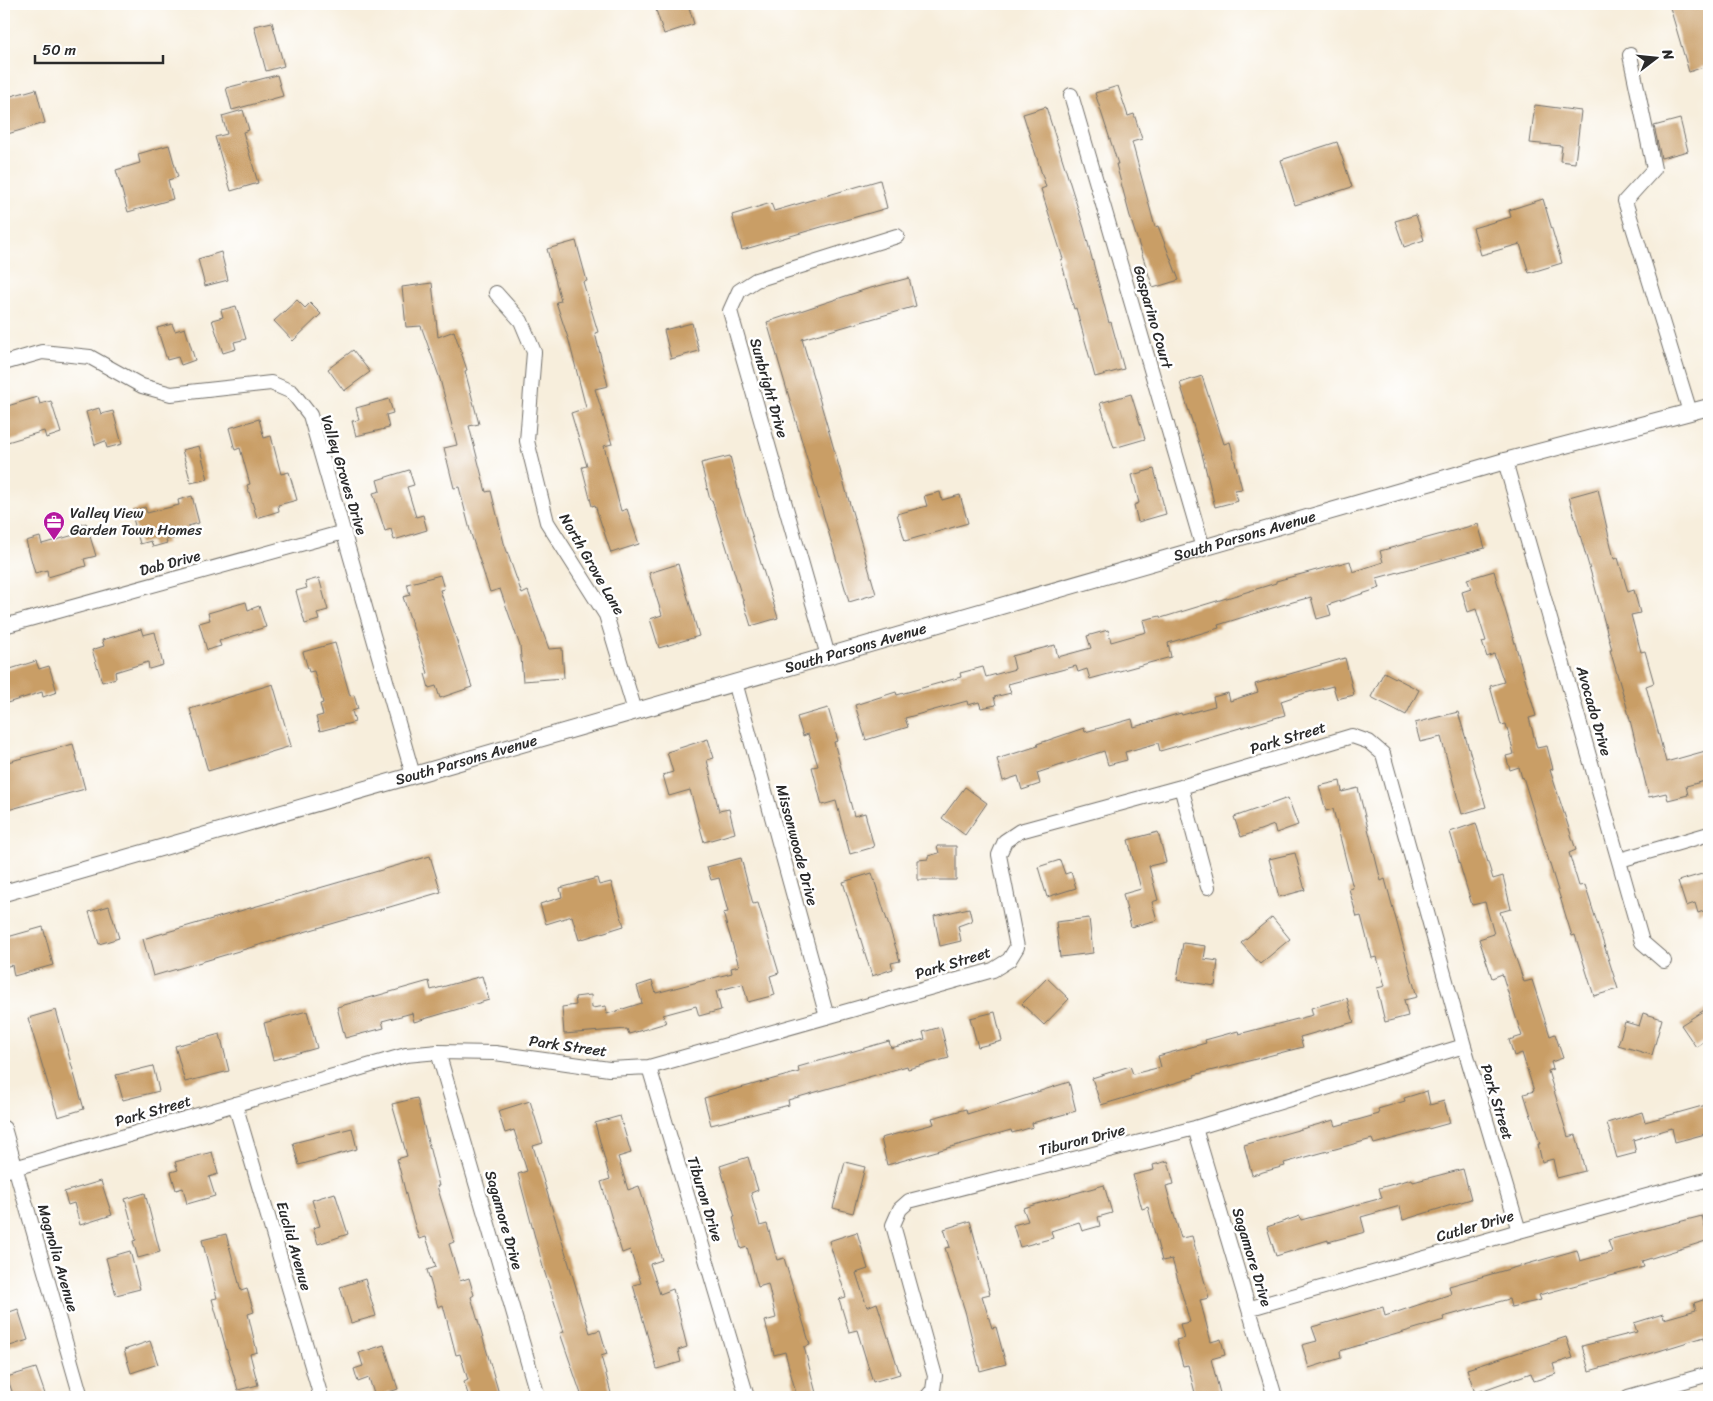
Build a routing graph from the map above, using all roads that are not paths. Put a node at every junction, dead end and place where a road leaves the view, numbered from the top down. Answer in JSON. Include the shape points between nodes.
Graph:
{"nodes":[{"id":1,"x":1630,"y":55,"type":"dead end"},
{"id":2,"x":1071,"y":95,"type":"dead end"},
{"id":3,"x":897,"y":236,"type":"dead end"},
{"id":4,"x":496,"y":293,"type":"dead end"},
{"id":5,"x":4,"y":363,"type":"edge"},
{"id":6,"x":1709,"y":407,"type":"edge"},
{"id":7,"x":1690,"y":412,"type":"junction"},
{"id":8,"x":1504,"y":461,"type":"junction"},
{"id":9,"x":344,"y":532,"type":"junction"},
{"id":10,"x":1203,"y":548,"type":"junction"},
{"id":11,"x":4,"y":626,"type":"edge"},
{"id":12,"x":828,"y":656,"type":"junction"},
{"id":13,"x":734,"y":682,"type":"junction"},
{"id":14,"x":635,"y":711,"type":"junction"},
{"id":15,"x":413,"y":775,"type":"junction"},
{"id":16,"x":1181,"y":787,"type":"junction"},
{"id":17,"x":1709,"y":834,"type":"edge"},
{"id":18,"x":1620,"y":860,"type":"junction"},
{"id":19,"x":1208,"y":886,"type":"dead end"},
{"id":20,"x":4,"y":893,"type":"edge"},
{"id":21,"x":1664,"y":961,"type":"dead end"},
{"id":22,"x":827,"y":1017,"type":"junction"},
{"id":23,"x":1464,"y":1046,"type":"junction"},
{"id":24,"x":438,"y":1052,"type":"junction"},
{"id":25,"x":648,"y":1067,"type":"junction"},
{"id":26,"x":235,"y":1104,"type":"junction"},
{"id":27,"x":4,"y":1128,"type":"edge"},
{"id":28,"x":1195,"y":1128,"type":"junction"},
{"id":29,"x":9,"y":1169,"type":"edge"},
{"id":30,"x":1709,"y":1179,"type":"edge"},
{"id":31,"x":1519,"y":1230,"type":"junction"},
{"id":32,"x":1251,"y":1308,"type":"junction"},
{"id":33,"x":1709,"y":1374,"type":"edge"},
{"id":34,"x":82,"y":1397,"type":"edge"},
{"id":35,"x":321,"y":1397,"type":"edge"},
{"id":36,"x":538,"y":1397,"type":"edge"},
{"id":37,"x":746,"y":1397,"type":"edge"},
{"id":38,"x":927,"y":1397,"type":"edge"},
{"id":39,"x":1275,"y":1397,"type":"edge"},
{"id":40,"x":1628,"y":1397,"type":"edge"}],
"edges":[{"from":1,"to":7,"type":"street","via":[[1654,169],[1625,201]]},
{"from":2,"to":10,"type":"street","name":"Gasparino Court"},
{"from":3,"to":12,"type":"street","name":"Sunbright Drive","via":[[756,280],[739,292],[730,311]]},
{"from":4,"to":14,"type":"street","name":"North Grove Lane","via":[[521,321],[534,352],[527,441],[547,522],[606,615]]},
{"from":5,"to":9,"type":"street","name":"Valley Groves Drive","via":[[42,352],[90,357],[142,386],[171,394],[271,383],[292,392],[310,415]]},
{"from":6,"to":7,"type":"street","name":"South Parsons Avenue"},
{"from":7,"to":8,"type":"street","name":"South Parsons Avenue"},
{"from":8,"to":10,"type":"street","name":"South Parsons Avenue"},
{"from":8,"to":18,"type":"street","name":"Avocado Drive"},
{"from":9,"to":11,"type":"street","name":"Dab Drive"},
{"from":9,"to":15,"type":"street","name":"Valley Groves Drive"},
{"from":10,"to":12,"type":"street","name":"South Parsons Avenue"},
{"from":12,"to":13,"type":"street","name":"South Parsons Avenue"},
{"from":13,"to":14,"type":"street","name":"South Parsons Avenue"},
{"from":13,"to":22,"type":"street","name":"Missonwoode Drive"},
{"from":14,"to":15,"type":"street","name":"South Parsons Avenue"},
{"from":15,"to":20,"type":"street","name":"South Parsons Avenue"},
{"from":16,"to":19,"type":"street"},
{"from":16,"to":22,"type":"street","name":"Park Street","via":[[1020,831],[1006,841],[999,855],[1017,947],[1009,960],[994,970]]},
{"from":16,"to":23,"type":"street","name":"Park Street","via":[[1352,736],[1369,742],[1383,754]]},
{"from":17,"to":18,"type":"street"},
{"from":18,"to":21,"type":"street","name":"Avocado Drive","via":[[1642,942]]},
{"from":22,"to":25,"type":"street","name":"Park Street"},
{"from":23,"to":28,"type":"street","name":"Tiburon Drive"},
{"from":23,"to":31,"type":"street","name":"Park Street"},
{"from":24,"to":25,"type":"street","name":"Park Street","via":[[495,1053],[609,1069]]},
{"from":24,"to":26,"type":"street","name":"Park Street","via":[[406,1055]]},
{"from":24,"to":36,"type":"street","name":"Sagamore Drive"},
{"from":25,"to":37,"type":"street","name":"Tiburon Drive"},
{"from":26,"to":29,"type":"street","name":"Park Street"},
{"from":26,"to":35,"type":"street","name":"Euclid Avenue"},
{"from":27,"to":29,"type":"street","name":"Magnolia Avenue"},
{"from":28,"to":32,"type":"street","name":"Sagamore Drive"},
{"from":28,"to":38,"type":"street","name":"Tiburon Drive","via":[[910,1201],[900,1210],[893,1225],[935,1376],[933,1390]]},
{"from":29,"to":34,"type":"street","name":"Magnolia Avenue"},
{"from":30,"to":31,"type":"street","name":"Cutler Drive"},
{"from":31,"to":32,"type":"street","name":"Cutler Drive"},
{"from":32,"to":39,"type":"street","name":"Sagamore Drive"},
{"from":33,"to":40,"type":"street"}]}
